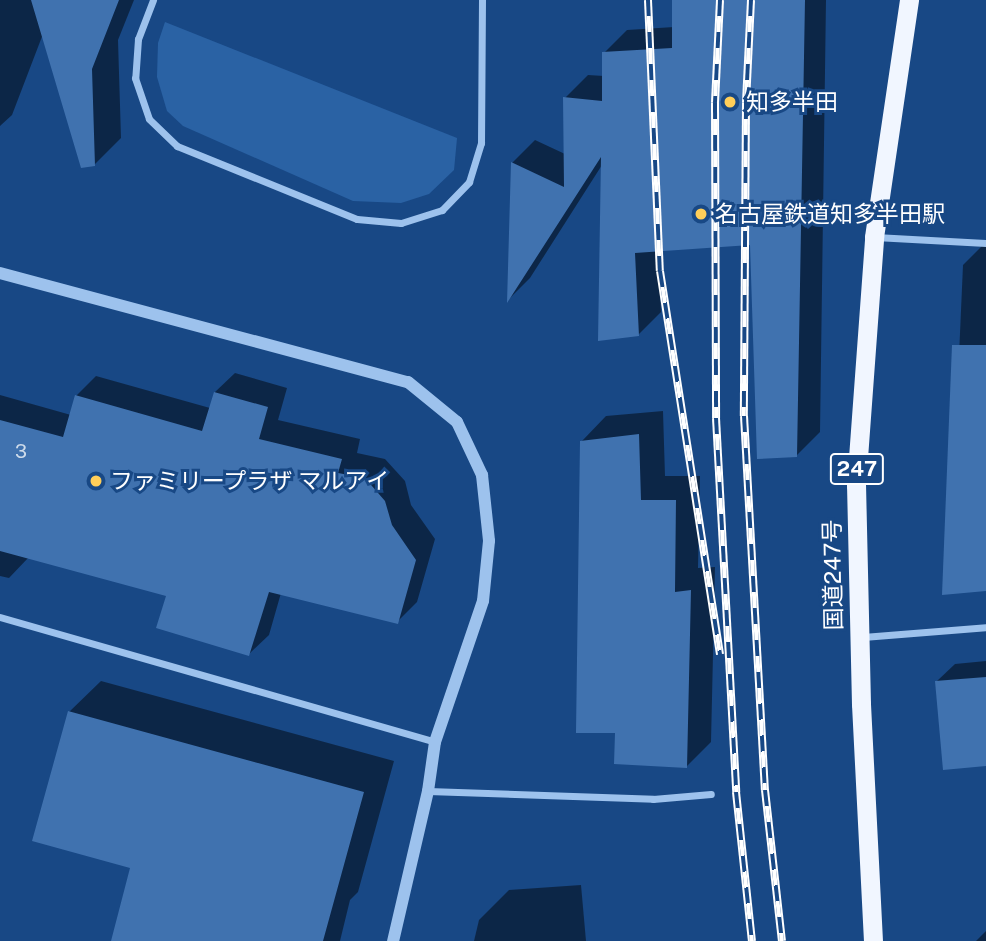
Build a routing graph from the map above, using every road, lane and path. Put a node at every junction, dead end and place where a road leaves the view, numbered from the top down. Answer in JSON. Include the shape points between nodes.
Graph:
{"nodes":[{"id":1,"x":153,"y":0,"type":"edge"},
{"id":2,"x":482,"y":0,"type":"edge"},
{"id":3,"x":909,"y":0,"type":"edge"},
{"id":4,"x":874,"y":237,"type":"junction"},
{"id":5,"x":986,"y":243,"type":"edge"},
{"id":6,"x":0,"y":273,"type":"edge"},
{"id":7,"x":0,"y":618,"type":"edge"},
{"id":8,"x":986,"y":627,"type":"edge"},
{"id":9,"x":859,"y":637,"type":"junction"},
{"id":10,"x":435,"y":742,"type":"junction"},
{"id":11,"x":428,"y":791,"type":"junction"},
{"id":12,"x":711,"y":794,"type":"dead end"},
{"id":13,"x":393,"y":941,"type":"edge"},
{"id":14,"x":873,"y":941,"type":"edge"}],
"edges":[{"from":1,"to":2,"type":"street","via":[[138,39],[135,78],[149,119],[177,146],[357,219],[401,223],[442,210],[469,181],[481,143]]},
{"from":3,"to":4,"type":"highway","name":"国道247号","number":"247"},
{"from":4,"to":5,"type":"street"},
{"from":4,"to":9,"type":"highway","name":"国道247号","number":"247","via":[[856,485]]},
{"from":6,"to":10,"type":"street","via":[[408,382],[457,422],[482,475],[489,541],[483,601]]},
{"from":7,"to":10,"type":"street"},
{"from":8,"to":9,"type":"street"},
{"from":9,"to":14,"type":"highway","name":"国道247号","number":"247"},
{"from":10,"to":11,"type":"street"},
{"from":11,"to":12,"type":"street","via":[[653,799]]},
{"from":11,"to":13,"type":"street"}]}
